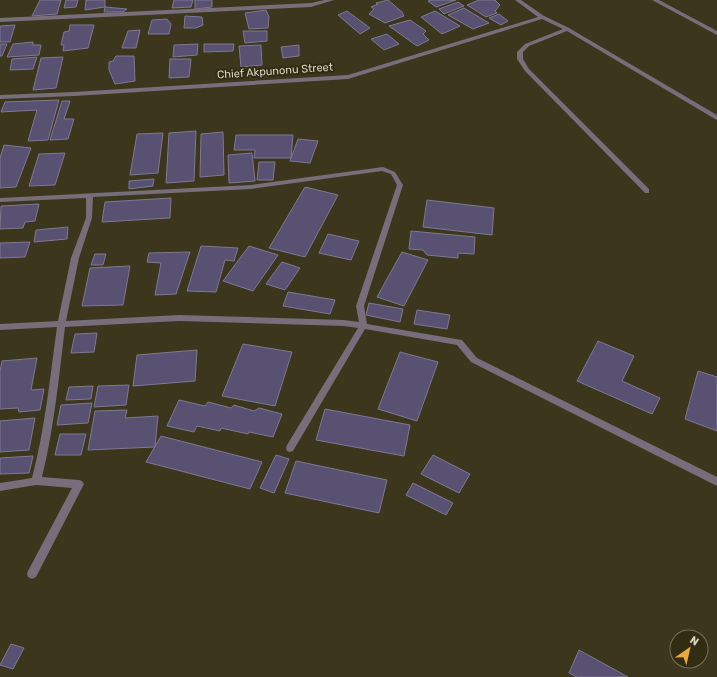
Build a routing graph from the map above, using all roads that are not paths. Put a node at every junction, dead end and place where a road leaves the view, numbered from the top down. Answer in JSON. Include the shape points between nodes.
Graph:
{"nodes":[{"id":1,"x":331,"y":0,"type":"edge"},
{"id":2,"x":518,"y":0,"type":"edge"},
{"id":3,"x":654,"y":0,"type":"edge"},
{"id":4,"x":542,"y":17,"type":"junction"},
{"id":5,"x":0,"y":20,"type":"edge"},
{"id":6,"x":567,"y":30,"type":"junction"},
{"id":7,"x":717,"y":33,"type":"edge"},
{"id":8,"x":0,"y":97,"type":"edge"},
{"id":9,"x":717,"y":118,"type":"edge"},
{"id":10,"x":647,"y":191,"type":"dead end"},
{"id":11,"x":90,"y":195,"type":"junction"},
{"id":12,"x":0,"y":200,"type":"edge"},
{"id":13,"x":62,"y":323,"type":"junction"},
{"id":14,"x":362,"y":326,"type":"junction"},
{"id":15,"x":0,"y":327,"type":"edge"},
{"id":16,"x":290,"y":448,"type":"dead end"},
{"id":17,"x":36,"y":481,"type":"junction"},
{"id":18,"x":717,"y":482,"type":"edge"},
{"id":19,"x":0,"y":487,"type":"edge"},
{"id":20,"x":32,"y":574,"type":"dead end"}],
"edges":[{"from":1,"to":5,"type":"street","via":[[311,5]]},
{"from":2,"to":4,"type":"street"},
{"from":3,"to":7,"type":"street"},
{"from":4,"to":6,"type":"street"},
{"from":4,"to":8,"type":"street","name":"Chief Akpunonu Street","via":[[348,77]]},
{"from":6,"to":9,"type":"street"},
{"from":6,"to":10,"type":"street","via":[[527,45],[520,52],[520,60]]},
{"from":11,"to":12,"type":"street"},
{"from":11,"to":13,"type":"street","via":[[89,218],[76,258]]},
{"from":11,"to":14,"type":"street","via":[[251,187],[383,169],[393,173],[400,185],[360,306]]},
{"from":13,"to":14,"type":"street","via":[[179,318],[344,323]]},
{"from":13,"to":15,"type":"street"},
{"from":13,"to":17,"type":"street"},
{"from":14,"to":16,"type":"street"},
{"from":14,"to":18,"type":"street","via":[[459,342],[474,360]]},
{"from":17,"to":19,"type":"street"},
{"from":17,"to":20,"type":"street","via":[[79,484]]}]}
